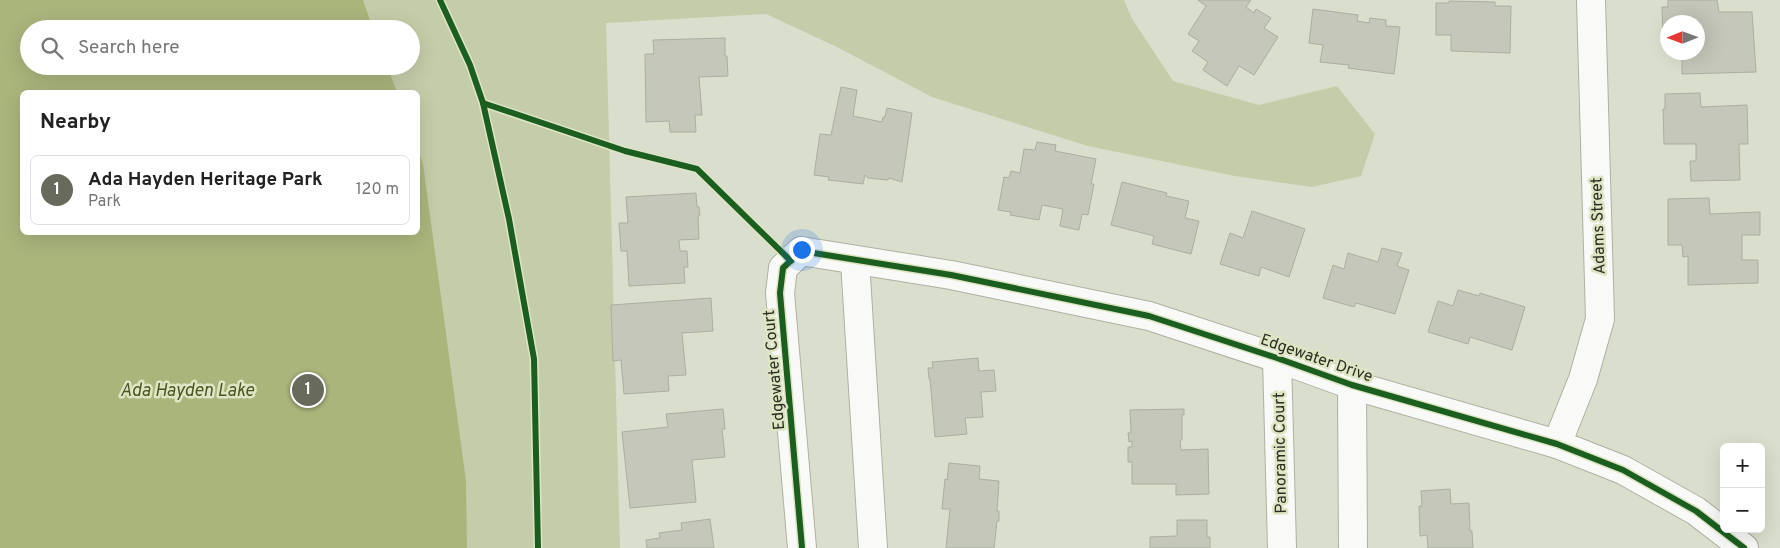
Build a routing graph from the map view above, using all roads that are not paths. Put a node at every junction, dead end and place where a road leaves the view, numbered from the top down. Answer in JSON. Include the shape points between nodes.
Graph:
{"nodes":[{"id":1,"x":1591,"y":0,"type":"edge"},
{"id":2,"x":855,"y":261,"type":"junction"},
{"id":3,"x":1277,"y":358,"type":"junction"},
{"id":4,"x":1352,"y":385,"type":"junction"},
{"id":5,"x":1557,"y":444,"type":"junction"},
{"id":6,"x":802,"y":548,"type":"edge"},
{"id":7,"x":873,"y":548,"type":"edge"},
{"id":8,"x":1282,"y":548,"type":"edge"},
{"id":9,"x":1353,"y":548,"type":"edge"},
{"id":10,"x":1744,"y":548,"type":"edge"}],
"edges":[{"from":1,"to":5,"type":"street","name":"Adams Street","via":[[1600,319],[1583,379]]},
{"from":2,"to":3,"type":"street","name":"Edgewater Drive","via":[[952,275],[1149,316]]},
{"from":2,"to":6,"type":"street","name":"Edgewater Court","via":[[801,251],[783,268],[780,293]]},
{"from":2,"to":7,"type":"street"},
{"from":3,"to":4,"type":"street","name":"Edgewater Drive"},
{"from":3,"to":8,"type":"street","name":"Panoramic Court"},
{"from":4,"to":5,"type":"street","name":"Edgewater Drive"},
{"from":4,"to":9,"type":"street"},
{"from":5,"to":10,"type":"street","name":"Edgewater Drive","via":[[1623,470],[1672,497]]}]}
